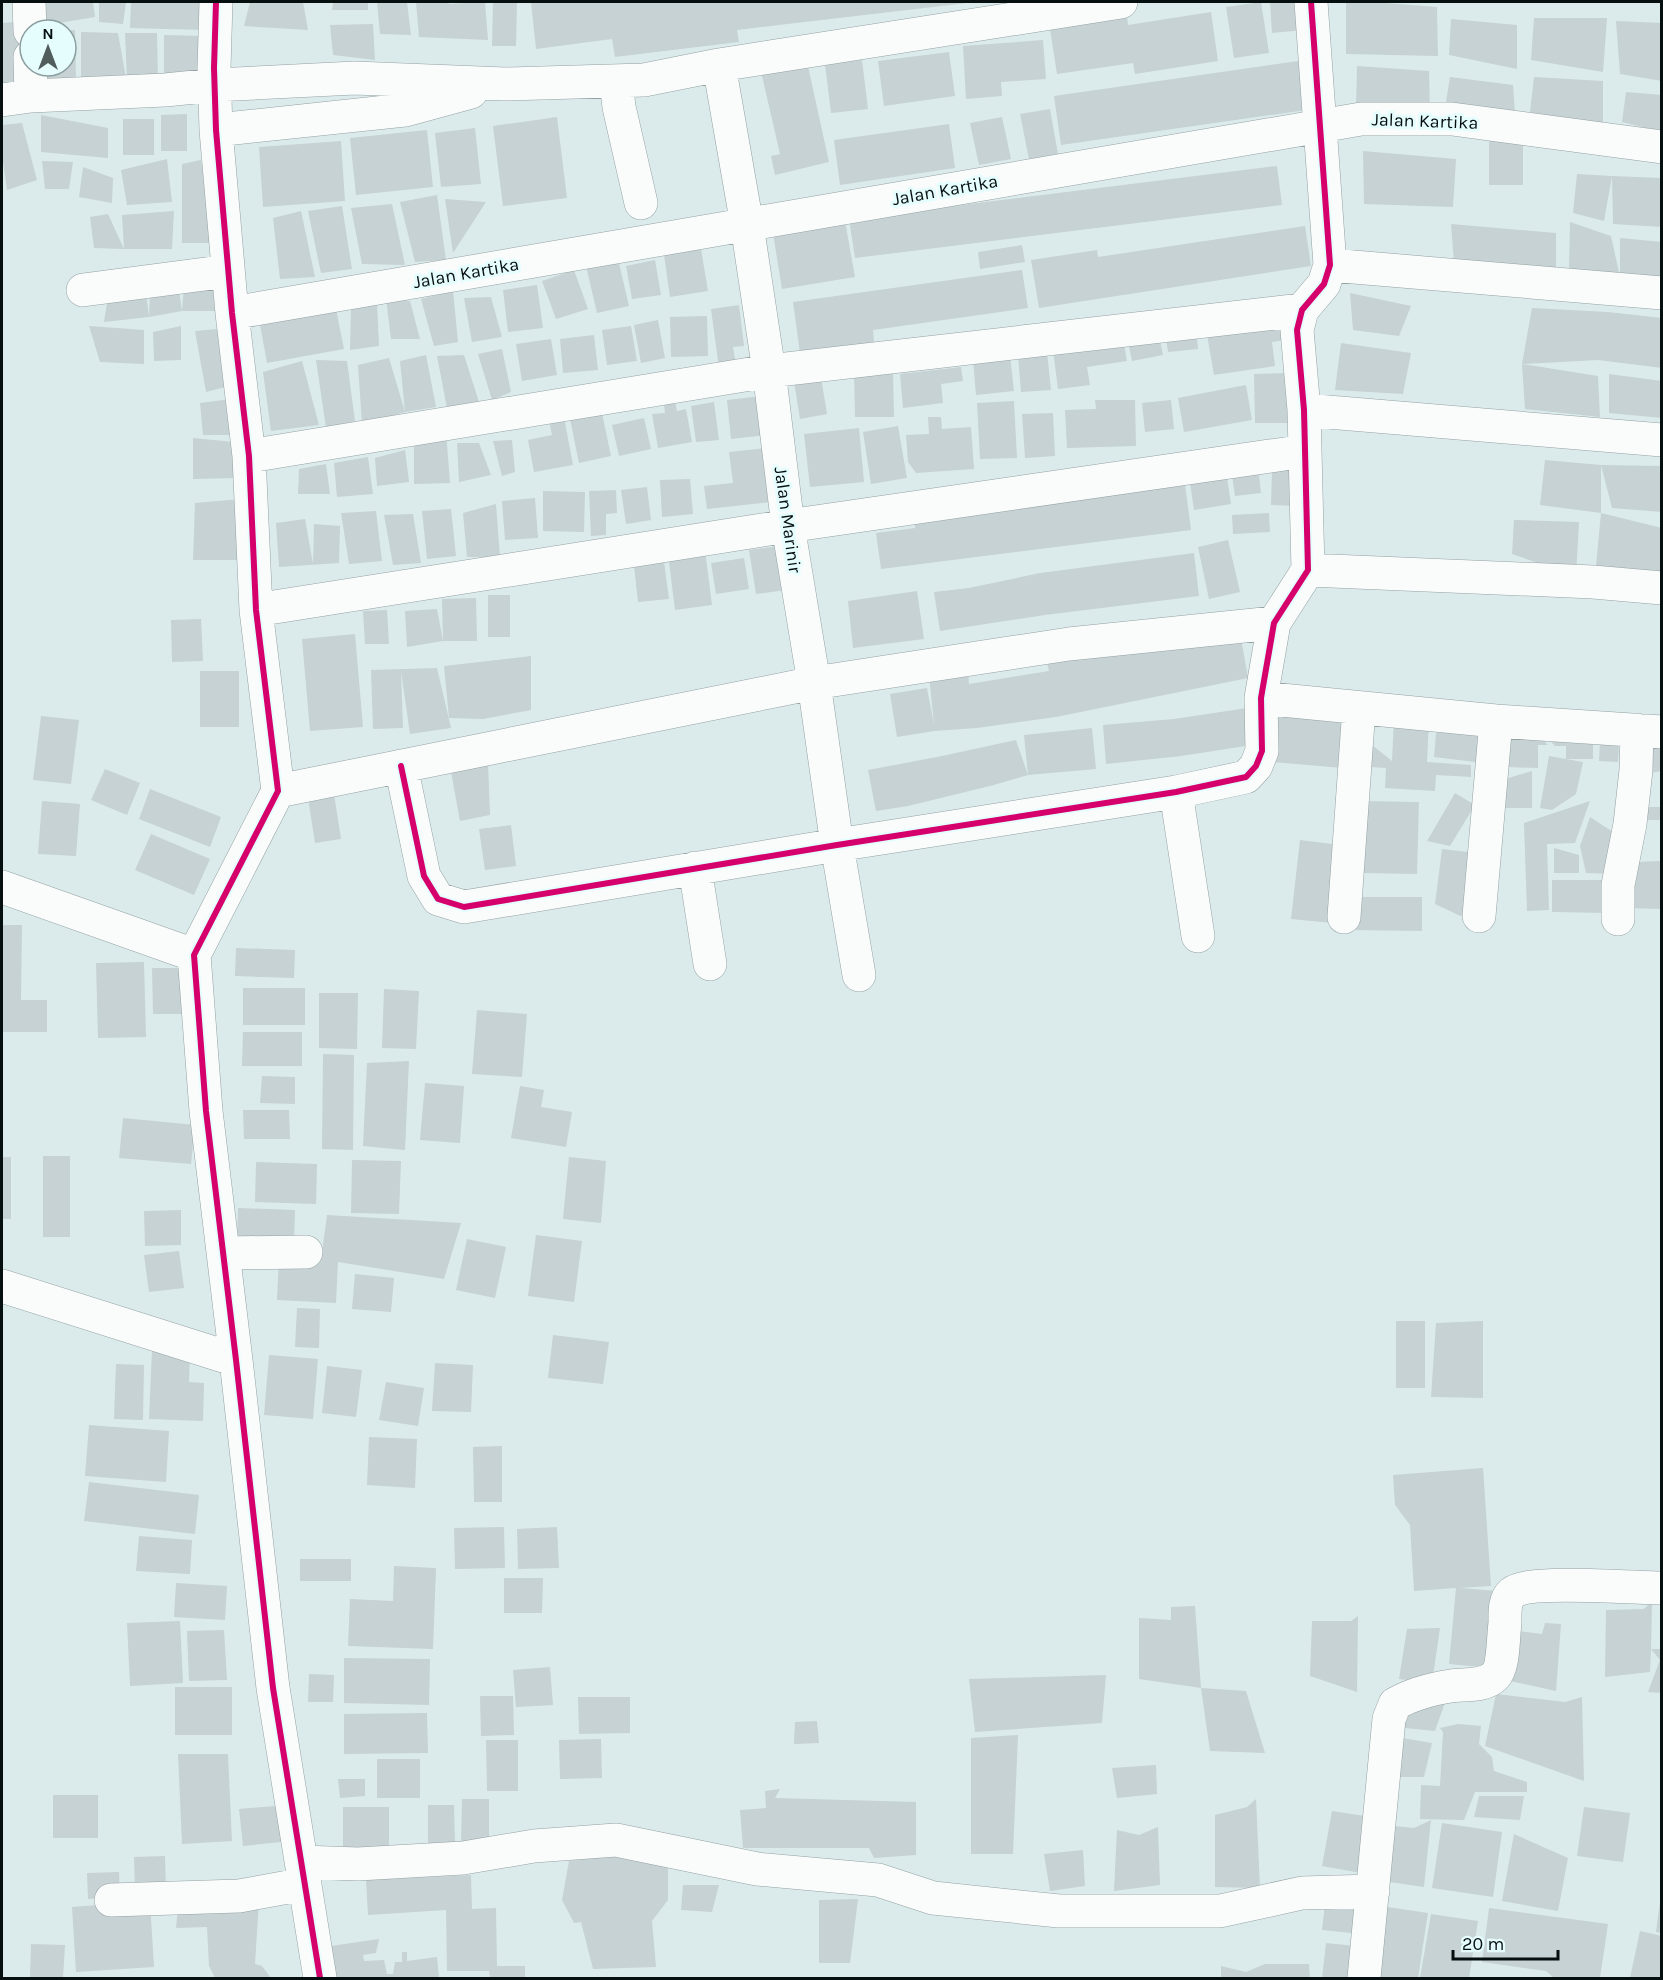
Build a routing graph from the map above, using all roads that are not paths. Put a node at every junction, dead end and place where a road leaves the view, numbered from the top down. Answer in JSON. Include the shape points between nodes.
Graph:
{"nodes":[{"id":1,"x":29,"y":2,"type":"edge"},
{"id":2,"x":216,"y":2,"type":"edge"},
{"id":3,"x":1122,"y":2,"type":"edge"},
{"id":4,"x":1311,"y":2,"type":"edge"},
{"id":5,"x":30,"y":18,"type":"edge"},
{"id":6,"x":719,"y":65,"type":"junction"},
{"id":7,"x":23,"y":78,"type":"edge"},
{"id":8,"x":616,"y":81,"type":"junction"},
{"id":9,"x":505,"y":84,"type":"junction"},
{"id":10,"x":215,"y":85,"type":"junction"},
{"id":11,"x":16,"y":98,"type":"edge"},
{"id":12,"x":1319,"y":126,"type":"junction"},
{"id":13,"x":216,"y":130,"type":"junction"},
{"id":14,"x":1662,"y":147,"type":"edge"},
{"id":15,"x":641,"y":203,"type":"dead end"},
{"id":16,"x":747,"y":225,"type":"junction"},
{"id":17,"x":1330,"y":265,"type":"junction"},
{"id":18,"x":228,"y":272,"type":"junction"},
{"id":19,"x":83,"y":290,"type":"dead end"},
{"id":20,"x":1662,"y":293,"type":"edge"},
{"id":21,"x":1302,"y":310,"type":"junction"},
{"id":22,"x":232,"y":314,"type":"junction"},
{"id":23,"x":769,"y":371,"type":"junction"},
{"id":24,"x":1304,"y":410,"type":"junction"},
{"id":25,"x":1662,"y":440,"type":"edge"},
{"id":26,"x":1305,"y":451,"type":"junction"},
{"id":27,"x":249,"y":456,"type":"junction"},
{"id":28,"x":788,"y":526,"type":"junction"},
{"id":29,"x":1308,"y":570,"type":"junction"},
{"id":30,"x":1662,"y":588,"type":"edge"},
{"id":31,"x":256,"y":610,"type":"junction"},
{"id":32,"x":1274,"y":623,"type":"junction"},
{"id":33,"x":814,"y":683,"type":"junction"},
{"id":34,"x":1261,"y":698,"type":"junction"},
{"id":35,"x":1359,"y":708,"type":"junction"},
{"id":36,"x":1496,"y":721,"type":"junction"},
{"id":37,"x":1649,"y":731,"type":"edge"},
{"id":38,"x":401,"y":766,"type":"junction"},
{"id":39,"x":278,"y":791,"type":"junction"},
{"id":40,"x":1176,"y":792,"type":"junction"},
{"id":41,"x":837,"y":844,"type":"junction"},
{"id":42,"x":695,"y":868,"type":"junction"},
{"id":43,"x":2,"y":887,"type":"edge"},
{"id":44,"x":1479,"y":916,"type":"dead end"},
{"id":45,"x":1344,"y":917,"type":"dead end"},
{"id":46,"x":1618,"y":919,"type":"dead end"},
{"id":47,"x":1198,"y":936,"type":"dead end"},
{"id":48,"x":194,"y":956,"type":"junction"},
{"id":49,"x":710,"y":964,"type":"dead end"},
{"id":50,"x":859,"y":975,"type":"dead end"},
{"id":51,"x":224,"y":1252,"type":"junction"},
{"id":52,"x":306,"y":1252,"type":"dead end"},
{"id":53,"x":2,"y":1286,"type":"edge"},
{"id":54,"x":236,"y":1360,"type":"junction"},
{"id":55,"x":1662,"y":1588,"type":"edge"},
{"id":56,"x":303,"y":1873,"type":"junction"},
{"id":57,"x":1373,"y":1891,"type":"junction"},
{"id":58,"x":111,"y":1900,"type":"dead end"},
{"id":59,"x":320,"y":1978,"type":"edge"},
{"id":60,"x":1364,"y":1978,"type":"edge"}],
"edges":[{"from":1,"to":5,"type":"street"},
{"from":2,"to":10,"type":"street"},
{"from":3,"to":6,"type":"street"},
{"from":4,"to":12,"type":"street"},
{"from":6,"to":8,"type":"street","via":[[644,80]]},
{"from":6,"to":16,"type":"street","name":"Jalan Marinir"},
{"from":7,"to":11,"type":"street"},
{"from":8,"to":9,"type":"street"},
{"from":8,"to":15,"type":"street"},
{"from":9,"to":10,"type":"street","via":[[355,78]]},
{"from":9,"to":13,"type":"street","via":[[405,110]]},
{"from":10,"to":11,"type":"street"},
{"from":10,"to":13,"type":"street"},
{"from":12,"to":14,"type":"street","name":"Jalan Kartika","via":[[1361,119],[1452,119]]},
{"from":12,"to":16,"type":"street","name":"Jalan Kartika"},
{"from":12,"to":17,"type":"street"},
{"from":13,"to":18,"type":"street"},
{"from":16,"to":22,"type":"street","name":"Jalan Kartika"},
{"from":16,"to":23,"type":"street","name":"Jalan Marinir"},
{"from":17,"to":20,"type":"street"},
{"from":17,"to":21,"type":"street","via":[[1324,284]]},
{"from":18,"to":19,"type":"street"},
{"from":18,"to":22,"type":"street"},
{"from":21,"to":23,"type":"street"},
{"from":21,"to":24,"type":"street","via":[[1297,330]]},
{"from":22,"to":27,"type":"street"},
{"from":23,"to":27,"type":"street"},
{"from":23,"to":28,"type":"street","name":"Jalan Marinir"},
{"from":24,"to":25,"type":"street"},
{"from":24,"to":26,"type":"street"},
{"from":26,"to":28,"type":"street"},
{"from":26,"to":29,"type":"street"},
{"from":27,"to":31,"type":"street"},
{"from":28,"to":31,"type":"street"},
{"from":28,"to":33,"type":"street","name":"Jalan Marinir"},
{"from":29,"to":30,"type":"street"},
{"from":29,"to":32,"type":"street"},
{"from":31,"to":39,"type":"street"},
{"from":32,"to":33,"type":"street","via":[[1069,644]]},
{"from":32,"to":34,"type":"street"},
{"from":33,"to":38,"type":"street"},
{"from":33,"to":41,"type":"street","name":"Jalan Marinir"},
{"from":34,"to":35,"type":"street"},
{"from":34,"to":40,"type":"street","via":[[1262,751],[1256,766],[1246,777]]},
{"from":35,"to":36,"type":"street"},
{"from":35,"to":45,"type":"street"},
{"from":36,"to":37,"type":"street"},
{"from":36,"to":44,"type":"street"},
{"from":37,"to":46,"type":"street","via":[[1636,770],[1618,885]]},
{"from":38,"to":39,"type":"street"},
{"from":38,"to":42,"type":"street","via":[[424,876],[438,899],[464,907]]},
{"from":39,"to":48,"type":"street"},
{"from":40,"to":41,"type":"street"},
{"from":40,"to":47,"type":"street"},
{"from":41,"to":42,"type":"street"},
{"from":41,"to":50,"type":"street","name":"Jalan Marinir"},
{"from":42,"to":49,"type":"street"},
{"from":43,"to":48,"type":"street"},
{"from":48,"to":51,"type":"street","via":[[205,1099]]},
{"from":51,"to":52,"type":"street"},
{"from":51,"to":54,"type":"street"},
{"from":53,"to":54,"type":"street"},
{"from":54,"to":56,"type":"street","via":[[273,1688]]},
{"from":55,"to":57,"type":"street","via":[[1520,1589],[1507,1602],[1501,1662],[1494,1678],[1417,1694],[1395,1704],[1389,1719]]},
{"from":56,"to":57,"type":"street","via":[[358,1864],[463,1858],[534,1846],[616,1840],[757,1869],[878,1880],[933,1898],[1059,1911],[1220,1911],[1302,1893]]},
{"from":56,"to":58,"type":"street","via":[[239,1896]]},
{"from":56,"to":59,"type":"street"},
{"from":57,"to":60,"type":"street"}]}
